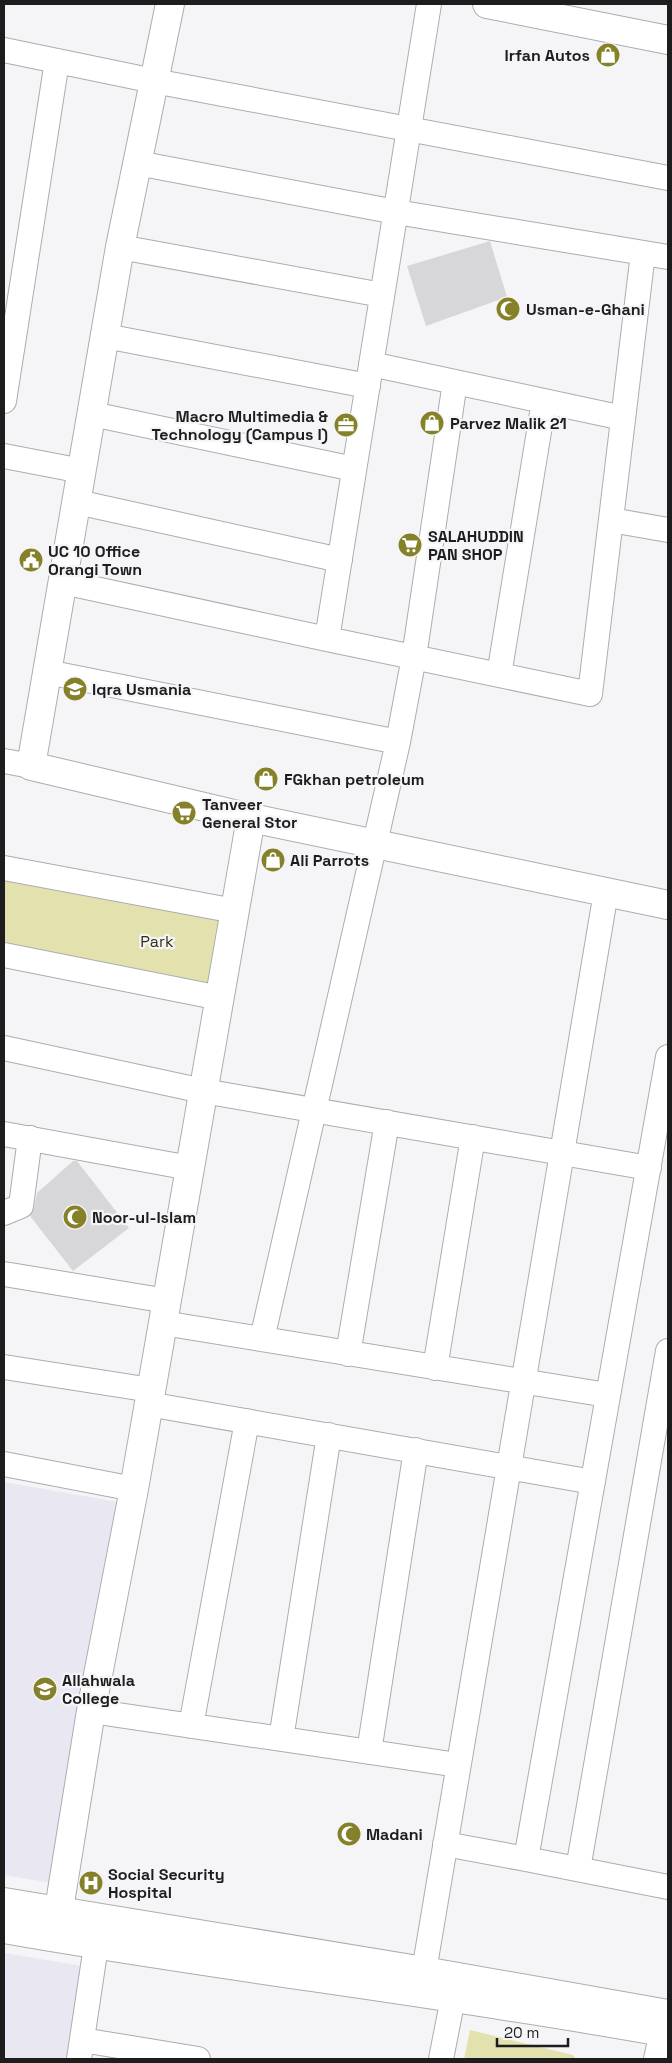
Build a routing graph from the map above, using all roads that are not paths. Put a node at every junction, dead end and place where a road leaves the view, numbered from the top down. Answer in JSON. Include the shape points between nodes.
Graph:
{"nodes":[{"id":1,"x":170,"y":4,"type":"edge"},
{"id":2,"x":429,"y":4,"type":"edge"},
{"id":3,"x":487,"y":4,"type":"edge"},
{"id":4,"x":577,"y":13,"type":"edge"},
{"id":5,"x":668,"y":40,"type":"edge"},
{"id":6,"x":4,"y":50,"type":"edge"},
{"id":7,"x":57,"y":61,"type":"junction"},
{"id":8,"x":154,"y":81,"type":"junction"},
{"id":9,"x":409,"y":130,"type":"junction"},
{"id":10,"x":137,"y":164,"type":"junction"},
{"id":11,"x":668,"y":178,"type":"edge"},
{"id":12,"x":396,"y":212,"type":"junction"},
{"id":13,"x":120,"y":248,"type":"junction"},
{"id":14,"x":643,"y":253,"type":"junction"},
{"id":15,"x":668,"y":257,"type":"edge"},
{"id":16,"x":382,"y":295,"type":"junction"},
{"id":17,"x":105,"y":336,"type":"junction"},
{"id":18,"x":370,"y":375,"type":"junction"},
{"id":19,"x":455,"y":382,"type":"junction"},
{"id":20,"x":4,"y":401,"type":"edge"},
{"id":21,"x":544,"y":401,"type":"junction"},
{"id":22,"x":92,"y":414,"type":"junction"},
{"id":23,"x":623,"y":418,"type":"junction"},
{"id":24,"x":4,"y":456,"type":"edge"},
{"id":25,"x":354,"y":469,"type":"junction"},
{"id":26,"x":82,"y":471,"type":"junction"},
{"id":27,"x":77,"y":502,"type":"junction"},
{"id":28,"x":611,"y":520,"type":"junction"},
{"id":29,"x":668,"y":530,"type":"edge"},
{"id":30,"x":340,"y":560,"type":"junction"},
{"id":31,"x":63,"y":582,"type":"junction"},
{"id":32,"x":328,"y":639,"type":"junction"},
{"id":33,"x":414,"y":657,"type":"junction"},
{"id":34,"x":47,"y":672,"type":"junction"},
{"id":35,"x":499,"y":675,"type":"junction"},
{"id":36,"x":398,"y":742,"type":"junction"},
{"id":37,"x":4,"y":760,"type":"edge"},
{"id":38,"x":31,"y":766,"type":"junction"},
{"id":39,"x":252,"y":818,"type":"junction"},
{"id":40,"x":375,"y":843,"type":"junction"},
{"id":41,"x":4,"y":868,"type":"edge"},
{"id":42,"x":606,"y":892,"type":"junction"},
{"id":43,"x":668,"y":906,"type":"edge"},
{"id":44,"x":235,"y":911,"type":"junction"},
{"id":45,"x":4,"y":956,"type":"edge"},
{"id":46,"x":220,"y":998,"type":"junction"},
{"id":47,"x":4,"y":1048,"type":"edge"},
{"id":48,"x":668,"y":1057,"type":"edge"},
{"id":49,"x":204,"y":1091,"type":"junction"},
{"id":50,"x":314,"y":1110,"type":"junction"},
{"id":51,"x":387,"y":1122,"type":"junction"},
{"id":52,"x":4,"y":1134,"type":"edge"},
{"id":53,"x":473,"y":1137,"type":"junction"},
{"id":54,"x":30,"y":1138,"type":"junction"},
{"id":55,"x":562,"y":1152,"type":"junction"},
{"id":56,"x":190,"y":1168,"type":"junction"},
{"id":57,"x":649,"y":1168,"type":"junction"},
{"id":58,"x":4,"y":1213,"type":"edge"},
{"id":59,"x":4,"y":1274,"type":"edge"},
{"id":60,"x":165,"y":1312,"type":"junction"},
{"id":61,"x":262,"y":1339,"type":"junction"},
{"id":62,"x":668,"y":1351,"type":"edge"},
{"id":63,"x":348,"y":1354,"type":"junction"},
{"id":64,"x":4,"y":1367,"type":"edge"},
{"id":65,"x":435,"y":1368,"type":"junction"},
{"id":66,"x":523,"y":1382,"type":"junction"},
{"id":67,"x":607,"y":1395,"type":"junction"},
{"id":68,"x":149,"y":1397,"type":"junction"},
{"id":69,"x":247,"y":1421,"type":"junction"},
{"id":70,"x":329,"y":1436,"type":"junction"},
{"id":71,"x":416,"y":1450,"type":"junction"},
{"id":72,"x":4,"y":1464,"type":"edge"},
{"id":73,"x":509,"y":1466,"type":"junction"},
{"id":74,"x":593,"y":1482,"type":"junction"},
{"id":75,"x":134,"y":1489,"type":"junction"},
{"id":76,"x":91,"y":1711,"type":"junction"},
{"id":77,"x":191,"y":1726,"type":"junction"},
{"id":78,"x":281,"y":1739,"type":"junction"},
{"id":79,"x":369,"y":1752,"type":"junction"},
{"id":80,"x":458,"y":1765,"type":"junction"},
{"id":81,"x":444,"y":1844,"type":"junction"},
{"id":82,"x":526,"y":1859,"type":"junction"},
{"id":83,"x":578,"y":1869,"type":"junction"},
{"id":84,"x":668,"y":1887,"type":"edge"},
{"id":85,"x":4,"y":1902,"type":"edge"},
{"id":86,"x":58,"y":1911,"type":"junction"},
{"id":87,"x":100,"y":1917,"type":"junction"},
{"id":88,"x":4,"y":1929,"type":"edge"},
{"id":89,"x":54,"y":1938,"type":"junction"},
{"id":90,"x":96,"y":1945,"type":"junction"},
{"id":91,"x":424,"y":1971,"type":"junction"},
{"id":92,"x":453,"y":1998,"type":"junction"},
{"id":93,"x":667,"y":2021,"type":"edge"},
{"id":94,"x":80,"y":2050,"type":"edge"},
{"id":95,"x":173,"y":2057,"type":"edge"},
{"id":96,"x":198,"y":2059,"type":"edge"},
{"id":97,"x":441,"y":2059,"type":"edge"},
{"id":98,"x":658,"y":2059,"type":"edge"}],
"edges":[{"from":1,"to":8,"type":"street"},
{"from":2,"to":9,"type":"street"},
{"from":3,"to":4,"type":"street"},
{"from":4,"to":5,"type":"street"},
{"from":6,"to":7,"type":"street"},
{"from":7,"to":8,"type":"street"},
{"from":7,"to":20,"type":"street"},
{"from":8,"to":9,"type":"street"},
{"from":8,"to":10,"type":"street"},
{"from":9,"to":11,"type":"street"},
{"from":9,"to":12,"type":"street"},
{"from":10,"to":12,"type":"street"},
{"from":10,"to":13,"type":"street"},
{"from":12,"to":14,"type":"street"},
{"from":12,"to":16,"type":"street"},
{"from":13,"to":16,"type":"street"},
{"from":13,"to":17,"type":"street"},
{"from":14,"to":15,"type":"street"},
{"from":14,"to":23,"type":"street"},
{"from":16,"to":18,"type":"street"},
{"from":17,"to":18,"type":"street"},
{"from":17,"to":22,"type":"street"},
{"from":18,"to":19,"type":"street"},
{"from":18,"to":25,"type":"street"},
{"from":19,"to":21,"type":"street"},
{"from":19,"to":33,"type":"street"},
{"from":21,"to":23,"type":"street"},
{"from":21,"to":35,"type":"street"},
{"from":22,"to":25,"type":"street"},
{"from":22,"to":26,"type":"street"},
{"from":23,"to":28,"type":"street"},
{"from":24,"to":26,"type":"street"},
{"from":25,"to":30,"type":"street"},
{"from":26,"to":27,"type":"street"},
{"from":27,"to":30,"type":"street"},
{"from":27,"to":31,"type":"street"},
{"from":28,"to":29,"type":"street"},
{"from":28,"to":35,"type":"street","via":[[590,694]]},
{"from":30,"to":32,"type":"street"},
{"from":31,"to":32,"type":"street"},
{"from":31,"to":34,"type":"street"},
{"from":32,"to":33,"type":"street"},
{"from":33,"to":35,"type":"street"},
{"from":33,"to":36,"type":"street"},
{"from":34,"to":36,"type":"street"},
{"from":34,"to":38,"type":"street"},
{"from":36,"to":40,"type":"street"},
{"from":37,"to":38,"type":"street"},
{"from":38,"to":39,"type":"street"},
{"from":39,"to":40,"type":"street"},
{"from":39,"to":44,"type":"street"},
{"from":40,"to":42,"type":"street"},
{"from":40,"to":50,"type":"street"},
{"from":41,"to":44,"type":"street"},
{"from":42,"to":43,"type":"street"},
{"from":42,"to":55,"type":"street"},
{"from":44,"to":46,"type":"street"},
{"from":45,"to":46,"type":"street"},
{"from":46,"to":49,"type":"street"},
{"from":47,"to":49,"type":"street"},
{"from":48,"to":57,"type":"street"},
{"from":49,"to":50,"type":"street"},
{"from":49,"to":56,"type":"street"},
{"from":50,"to":51,"type":"street"},
{"from":50,"to":61,"type":"street"},
{"from":51,"to":53,"type":"street"},
{"from":51,"to":63,"type":"street"},
{"from":52,"to":54,"type":"street"},
{"from":53,"to":55,"type":"street"},
{"from":53,"to":65,"type":"street"},
{"from":54,"to":56,"type":"street"},
{"from":54,"to":58,"type":"street","via":[[21,1206]]},
{"from":55,"to":57,"type":"street"},
{"from":55,"to":66,"type":"street"},
{"from":56,"to":60,"type":"street"},
{"from":57,"to":67,"type":"street"},
{"from":59,"to":60,"type":"street"},
{"from":60,"to":61,"type":"street"},
{"from":60,"to":68,"type":"street"},
{"from":61,"to":63,"type":"street"},
{"from":62,"to":83,"type":"street"},
{"from":63,"to":65,"type":"street"},
{"from":64,"to":68,"type":"street"},
{"from":65,"to":66,"type":"street"},
{"from":66,"to":67,"type":"street"},
{"from":66,"to":73,"type":"street"},
{"from":67,"to":74,"type":"street"},
{"from":68,"to":69,"type":"street"},
{"from":68,"to":75,"type":"street"},
{"from":69,"to":70,"type":"street"},
{"from":69,"to":77,"type":"street"},
{"from":70,"to":71,"type":"street"},
{"from":70,"to":78,"type":"street"},
{"from":71,"to":73,"type":"street"},
{"from":71,"to":79,"type":"street"},
{"from":72,"to":75,"type":"street"},
{"from":73,"to":74,"type":"street"},
{"from":73,"to":80,"type":"street"},
{"from":74,"to":82,"type":"street"},
{"from":75,"to":76,"type":"street"},
{"from":76,"to":77,"type":"street"},
{"from":76,"to":86,"type":"street"},
{"from":77,"to":78,"type":"street"},
{"from":78,"to":79,"type":"street"},
{"from":79,"to":80,"type":"street"},
{"from":80,"to":81,"type":"street"},
{"from":81,"to":82,"type":"street"},
{"from":81,"to":91,"type":"street"},
{"from":82,"to":83,"type":"street"},
{"from":83,"to":84,"type":"street"},
{"from":85,"to":86,"type":"street"},
{"from":86,"to":87,"type":"street"},
{"from":86,"to":89,"type":"street"},
{"from":87,"to":90,"type":"street"},
{"from":87,"to":91,"type":"street"},
{"from":88,"to":89,"type":"street"},
{"from":89,"to":90,"type":"street"},
{"from":90,"to":92,"type":"street"},
{"from":90,"to":94,"type":"street"},
{"from":91,"to":93,"type":"street"},
{"from":92,"to":93,"type":"street"},
{"from":92,"to":97,"type":"street"},
{"from":93,"to":98,"type":"street"},
{"from":94,"to":95,"type":"street"},
{"from":95,"to":96,"type":"street"}]}
